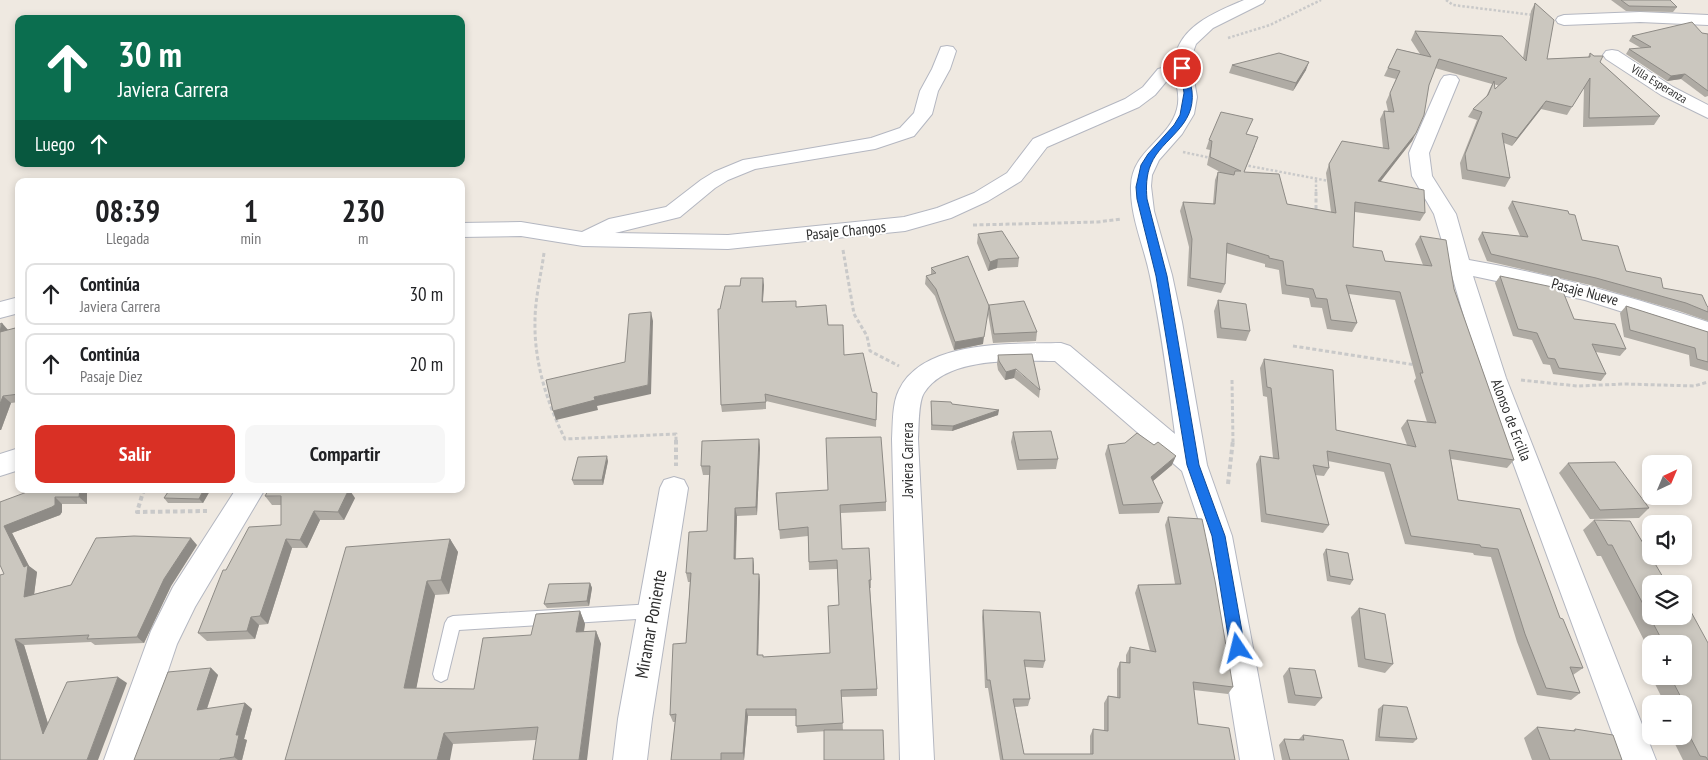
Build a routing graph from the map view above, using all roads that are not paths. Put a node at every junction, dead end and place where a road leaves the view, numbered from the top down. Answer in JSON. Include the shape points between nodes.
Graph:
{"nodes":[{"id":1,"x":1257,"y":0,"type":"edge"},
{"id":2,"x":1564,"y":20,"type":"road end"},
{"id":3,"x":1708,"y":20,"type":"edge"},
{"id":4,"x":947,"y":51,"type":"dead end"},
{"id":5,"x":1612,"y":55,"type":"dead end"},
{"id":6,"x":1183,"y":62,"type":"junction"},
{"id":7,"x":1450,"y":80,"type":"dead end"},
{"id":8,"x":1708,"y":112,"type":"edge"},
{"id":9,"x":465,"y":230,"type":"edge"},
{"id":10,"x":583,"y":239,"type":"junction"},
{"id":11,"x":1459,"y":266,"type":"junction"},
{"id":12,"x":15,"y":306,"type":"edge"},
{"id":13,"x":0,"y":310,"type":"edge"},
{"id":14,"x":1708,"y":331,"type":"edge"},
{"id":15,"x":15,"y":460,"type":"edge"},
{"id":16,"x":0,"y":465,"type":"edge"},
{"id":17,"x":1193,"y":465,"type":"junction"},
{"id":18,"x":674,"y":488,"type":"road end"},
{"id":19,"x":245,"y":499,"type":"edge"},
{"id":20,"x":653,"y":612,"type":"junction"},
{"id":21,"x":441,"y":674,"type":"dead end"},
{"id":22,"x":121,"y":760,"type":"edge"},
{"id":23,"x":630,"y":760,"type":"edge"},
{"id":24,"x":917,"y":760,"type":"edge"},
{"id":25,"x":1257,"y":760,"type":"edge"},
{"id":26,"x":1639,"y":760,"type":"edge"}],
"edges":[{"from":1,"to":6,"type":"street","via":[[1209,22],[1190,40]]},
{"from":2,"to":3,"type":"street","via":[[1640,17]]},
{"from":4,"to":10,"type":"street","via":[[929,91],[923,114],[906,132],[875,142],[750,164],[708,184],[673,212],[617,224]]},
{"from":5,"to":8,"type":"street","name":"Villa Esperanza","via":[[1667,91]]},
{"from":6,"to":10,"type":"street","name":"Pasaje Changos","via":[[1164,73],[1149,91],[1132,103],[1040,143],[1014,177],[962,206],[925,219],[840,232],[728,242]]},
{"from":6,"to":17,"type":"street","via":[[1188,93],[1184,115],[1146,165],[1142,176],[1142,199],[1162,276]]},
{"from":7,"to":11,"type":"street","name":"Alonso de Ercilla","via":[[1423,142],[1419,164],[1429,189],[1445,214]]},
{"from":9,"to":10,"type":"street","name":"Pasaje Changos","via":[[521,229]]},
{"from":11,"to":14,"type":"street","name":"Pasaje Nueve","via":[[1567,286]]},
{"from":11,"to":26,"type":"street","name":"Alonso de Ercilla","via":[[1494,378]]},
{"from":12,"to":13,"type":"street"},
{"from":15,"to":16,"type":"street"},
{"from":17,"to":24,"type":"street","name":"Javiera Carrera","via":[[1061,352],[986,353],[955,359],[924,377],[911,390],[905,439]]},
{"from":17,"to":25,"type":"street","via":[[1218,536]]},
{"from":18,"to":20,"type":"street","name":"Miramar Poniente"},
{"from":19,"to":22,"type":"street","via":[[184,596],[162,641]]},
{"from":20,"to":21,"type":"lane","via":[[454,623]]},
{"from":20,"to":23,"type":"street","name":"Miramar Poniente"}]}
